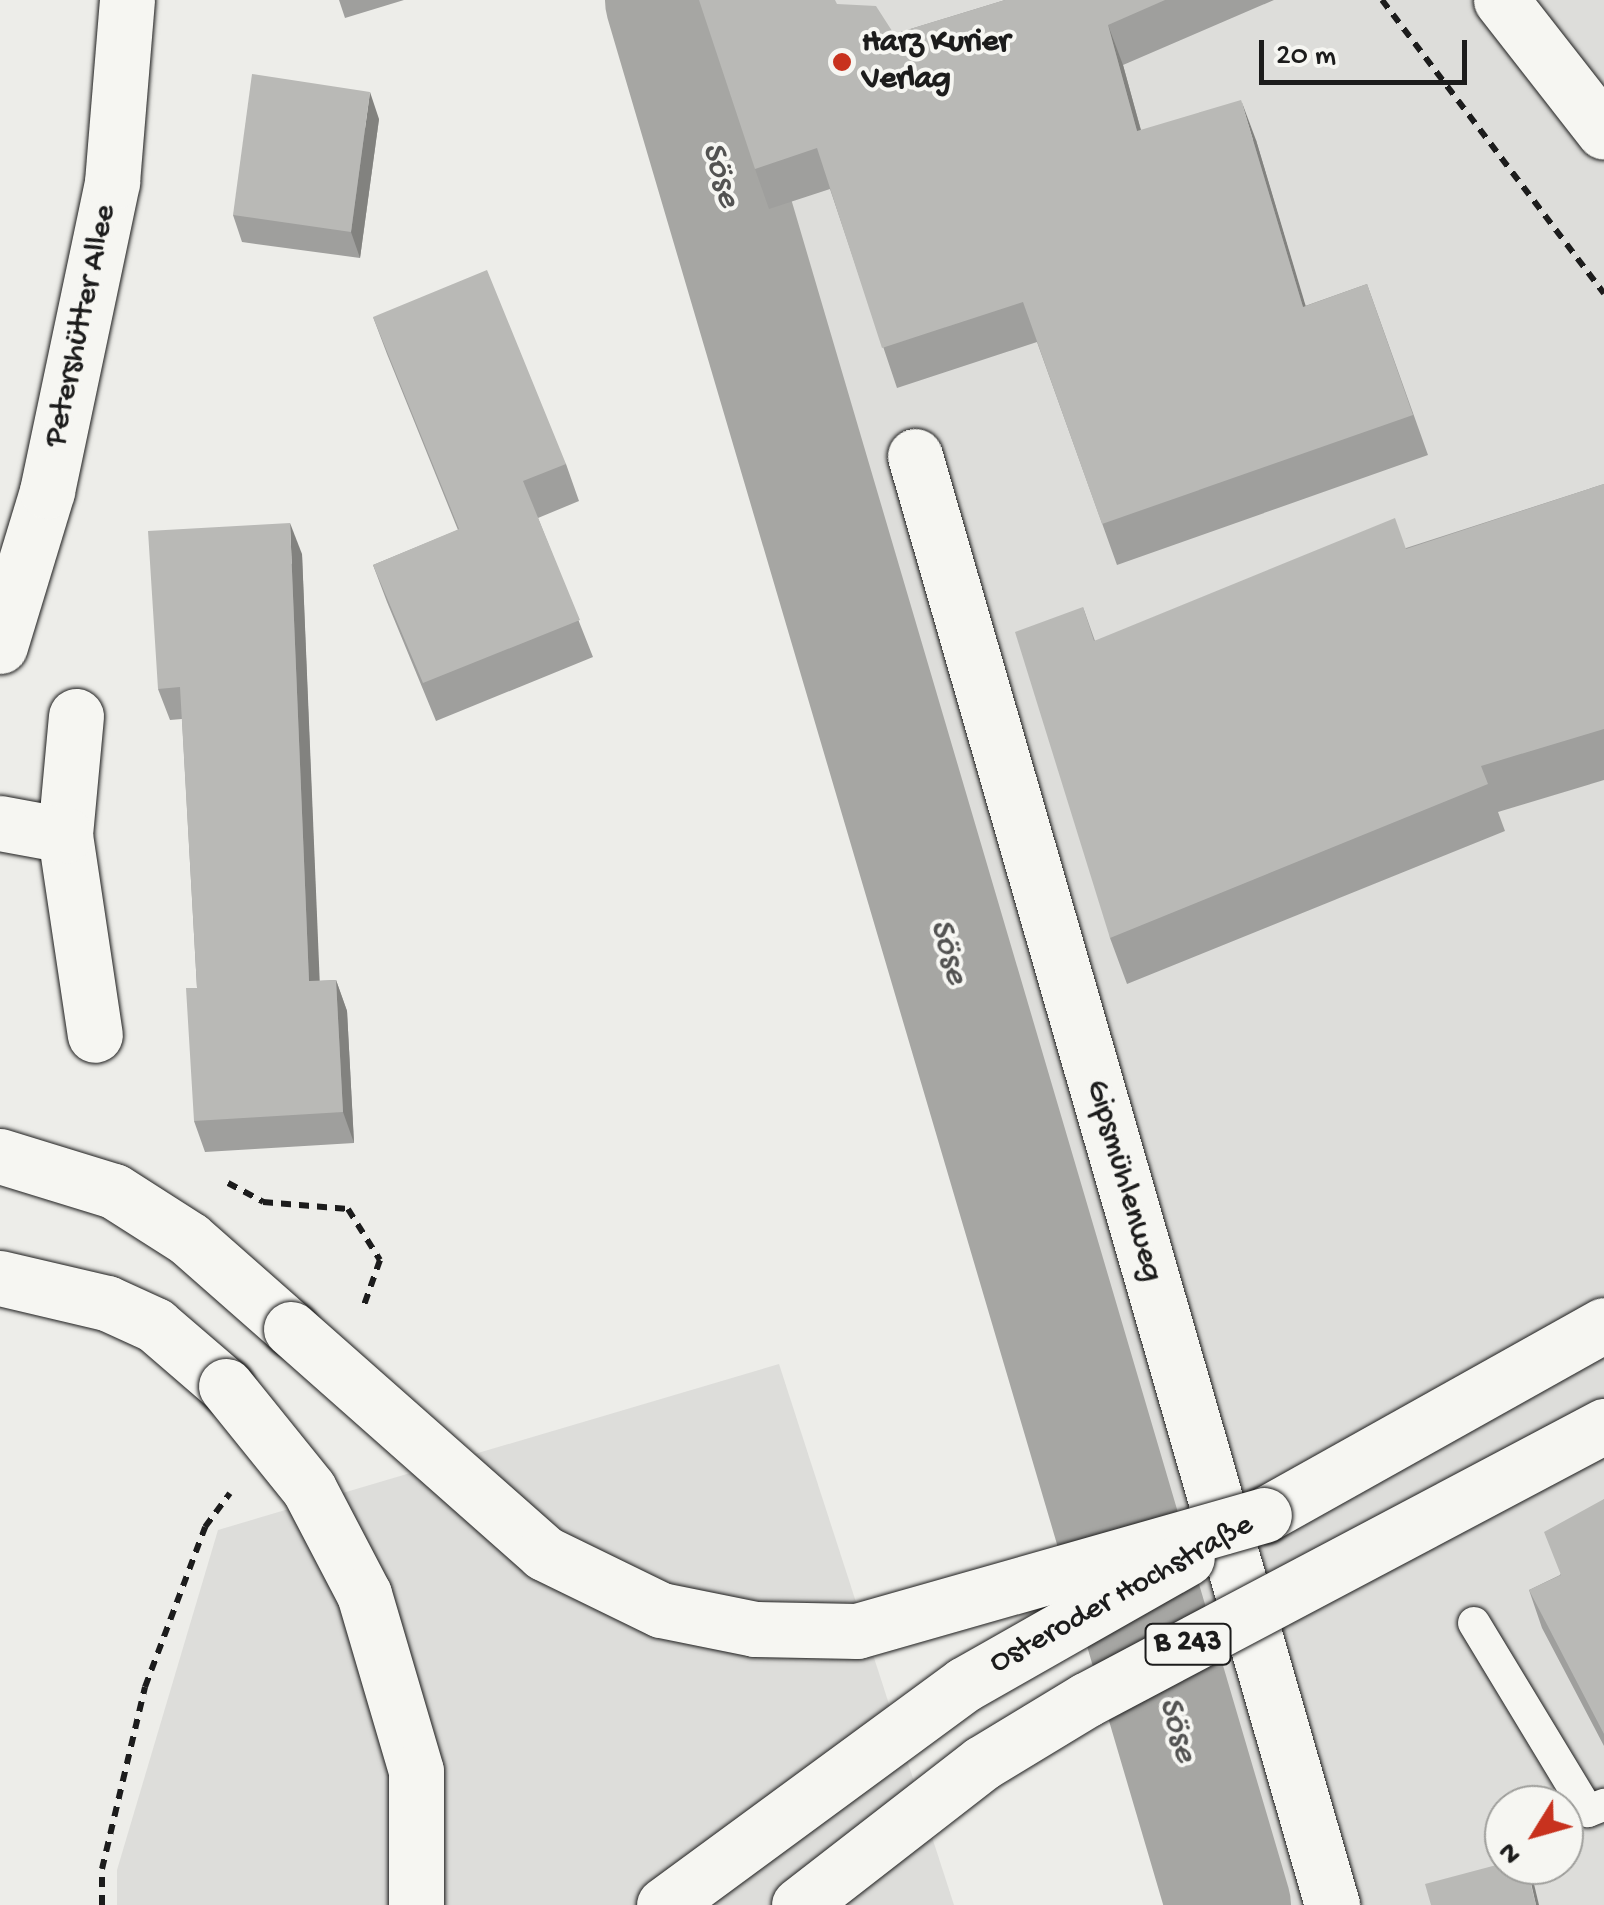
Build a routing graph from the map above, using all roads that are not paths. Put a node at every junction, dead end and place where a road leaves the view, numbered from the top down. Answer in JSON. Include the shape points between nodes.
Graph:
{"nodes":[{"id":1,"x":127,"y":0,"type":"edge"},
{"id":2,"x":1501,"y":0,"type":"edge"},
{"id":3,"x":1604,"y":132,"type":"edge"},
{"id":4,"x":915,"y":456,"type":"dead end"},
{"id":5,"x":0,"y":646,"type":"edge"},
{"id":6,"x":76,"y":716,"type":"dead end"},
{"id":7,"x":0,"y":822,"type":"edge"},
{"id":8,"x":65,"y":835,"type":"junction"},
{"id":9,"x":95,"y":1034,"type":"dead end"},
{"id":10,"x":0,"y":1156,"type":"edge"},
{"id":11,"x":0,"y":1278,"type":"edge"},
{"id":12,"x":1604,"y":1324,"type":"edge"},
{"id":13,"x":1604,"y":1426,"type":"edge"},
{"id":14,"x":1264,"y":1515,"type":"junction"},
{"id":15,"x":1474,"y":1623,"type":"dead end"},
{"id":16,"x":1604,"y":1804,"type":"edge"},
{"id":17,"x":416,"y":1905,"type":"edge"},
{"id":18,"x":664,"y":1905,"type":"edge"},
{"id":19,"x":799,"y":1905,"type":"edge"},
{"id":20,"x":1332,"y":1905,"type":"edge"}],
"edges":[{"from":1,"to":5,"type":"main road","name":"Petershütter Allee","via":[[112,182],[47,491]]},
{"from":2,"to":3,"type":"main road"},
{"from":4,"to":20,"type":"main road","name":"Gipsmühlenweg"},
{"from":6,"to":8,"type":"main road"},
{"from":7,"to":8,"type":"main road"},
{"from":8,"to":9,"type":"main road"},
{"from":10,"to":14,"type":"main road","bridge":true,"via":[[114,1191],[189,1239],[544,1553],[662,1610],[755,1629],[858,1630]]},
{"from":11,"to":17,"type":"main road","bridge":true,"via":[[107,1303],[156,1325],[226,1386],[309,1489],[364,1594],[416,1771]]},
{"from":12,"to":14,"type":"main road","name":"Osteroder Hochstraße","number":"B 243"},
{"from":13,"to":19,"type":"main road","number":"B 243","bridge":true,"via":[[1086,1700],[982,1763]]},
{"from":14,"to":18,"type":"main road","name":"Osteroder Hochstraße","number":"B 243","bridge":true,"via":[[965,1684]]},
{"from":15,"to":16,"type":"lane","via":[[1588,1811]]}]}
